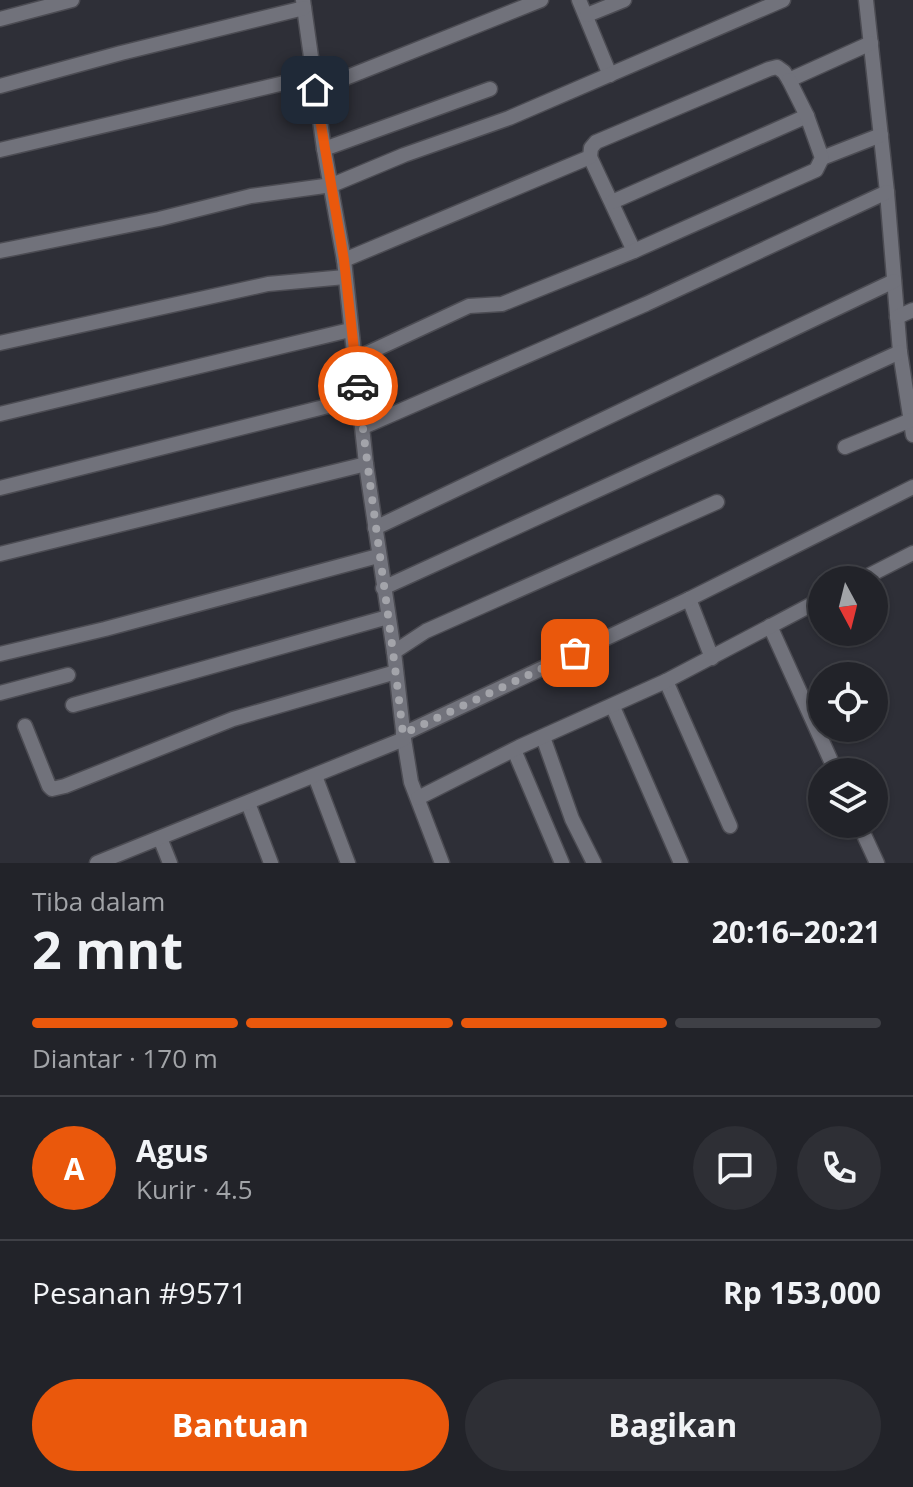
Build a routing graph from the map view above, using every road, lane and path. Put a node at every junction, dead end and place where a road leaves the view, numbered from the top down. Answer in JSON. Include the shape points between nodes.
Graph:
{"nodes":[{"id":1,"x":72,"y":0,"type":"edge"},
{"id":2,"x":541,"y":0,"type":"edge"},
{"id":3,"x":579,"y":0,"type":"edge"},
{"id":4,"x":624,"y":0,"type":"edge"},
{"id":5,"x":783,"y":0,"type":"edge"},
{"id":6,"x":866,"y":0,"type":"edge"},
{"id":7,"x":304,"y":4,"type":"edge"},
{"id":8,"x":587,"y":15,"type":"junction"},
{"id":9,"x":0,"y":19,"type":"edge"},
{"id":10,"x":871,"y":43,"type":"junction"},
{"id":11,"x":610,"y":75,"type":"junction"},
{"id":12,"x":789,"y":80,"type":"junction"},
{"id":13,"x":315,"y":83,"type":"junction"},
{"id":14,"x":0,"y":86,"type":"edge"},
{"id":15,"x":490,"y":89,"type":"dead end"},
{"id":16,"x":807,"y":116,"type":"junction"},
{"id":17,"x":881,"y":135,"type":"junction"},
{"id":18,"x":324,"y":149,"type":"junction"},
{"id":19,"x":0,"y":150,"type":"edge"},
{"id":20,"x":590,"y":157,"type":"junction"},
{"id":21,"x":822,"y":158,"type":"junction"},
{"id":22,"x":332,"y":185,"type":"junction"},
{"id":23,"x":887,"y":192,"type":"junction"},
{"id":24,"x":612,"y":202,"type":"junction"},
{"id":25,"x":0,"y":251,"type":"edge"},
{"id":26,"x":634,"y":251,"type":"junction"},
{"id":27,"x":344,"y":260,"type":"junction"},
{"id":28,"x":345,"y":277,"type":"junction"},
{"id":29,"x":894,"y":281,"type":"junction"},
{"id":30,"x":913,"y":310,"type":"edge"},
{"id":31,"x":897,"y":317,"type":"junction"},
{"id":32,"x":350,"y":330,"type":"junction"},
{"id":33,"x":0,"y":343,"type":"edge"},
{"id":34,"x":900,"y":352,"type":"junction"},
{"id":35,"x":355,"y":359,"type":"junction"},
{"id":36,"x":909,"y":383,"type":"edge"},
{"id":37,"x":360,"y":398,"type":"junction"},
{"id":38,"x":0,"y":414,"type":"edge"},
{"id":39,"x":363,"y":427,"type":"junction"},
{"id":40,"x":912,"y":428,"type":"edge"},
{"id":41,"x":845,"y":447,"type":"dead end"},
{"id":42,"x":366,"y":464,"type":"junction"},
{"id":43,"x":913,"y":487,"type":"edge"},
{"id":44,"x":0,"y":488,"type":"edge"},
{"id":45,"x":717,"y":502,"type":"dead end"},
{"id":46,"x":375,"y":528,"type":"junction"},
{"id":47,"x":913,"y":553,"type":"edge"},
{"id":48,"x":0,"y":554,"type":"edge"},
{"id":49,"x":378,"y":556,"type":"junction"},
{"id":50,"x":887,"y":566,"type":"edge"},
{"id":51,"x":383,"y":588,"type":"junction"},
{"id":52,"x":689,"y":599,"type":"junction"},
{"id":53,"x":808,"y":606,"type":"edge"},
{"id":54,"x":388,"y":617,"type":"junction"},
{"id":55,"x":770,"y":626,"type":"junction"},
{"id":56,"x":394,"y":652,"type":"junction"},
{"id":57,"x":0,"y":654,"type":"edge"},
{"id":58,"x":712,"y":658,"type":"junction"},
{"id":59,"x":396,"y":672,"type":"junction"},
{"id":60,"x":68,"y":675,"type":"dead end"},
{"id":61,"x":666,"y":681,"type":"junction"},
{"id":62,"x":0,"y":693,"type":"edge"},
{"id":63,"x":73,"y":705,"type":"dead end"},
{"id":64,"x":613,"y":707,"type":"junction"},
{"id":65,"x":25,"y":726,"type":"dead end"},
{"id":66,"x":403,"y":736,"type":"junction"},
{"id":67,"x":543,"y":737,"type":"junction"},
{"id":68,"x":514,"y":750,"type":"junction"},
{"id":69,"x":830,"y":758,"type":"edge"},
{"id":70,"x":315,"y":776,"type":"junction"},
{"id":71,"x":418,"y":798,"type":"junction"},
{"id":72,"x":248,"y":803,"type":"junction"},
{"id":73,"x":730,"y":826,"type":"dead end"},
{"id":74,"x":160,"y":838,"type":"junction"},
{"id":75,"x":865,"y":838,"type":"edge"},
{"id":76,"x":97,"y":863,"type":"edge"},
{"id":77,"x":170,"y":863,"type":"edge"},
{"id":78,"x":271,"y":863,"type":"edge"},
{"id":79,"x":348,"y":863,"type":"edge"},
{"id":80,"x":442,"y":863,"type":"edge"},
{"id":81,"x":562,"y":863,"type":"edge"},
{"id":82,"x":594,"y":863,"type":"edge"},
{"id":83,"x":681,"y":863,"type":"edge"},
{"id":84,"x":877,"y":863,"type":"edge"}],
"edges":[{"from":1,"to":9,"type":"street"},
{"from":2,"to":13,"type":"street"},
{"from":3,"to":8,"type":"street"},
{"from":4,"to":8,"type":"street"},
{"from":5,"to":11,"type":"street"},
{"from":6,"to":10,"type":"street"},
{"from":7,"to":13,"type":"street"},
{"from":7,"to":14,"type":"street"},
{"from":8,"to":11,"type":"street"},
{"from":10,"to":12,"type":"street"},
{"from":10,"to":17,"type":"street"},
{"from":11,"to":22,"type":"street"},
{"from":12,"to":16,"type":"street"},
{"from":12,"to":20,"type":"street","via":[[777,67],[769,69],[596,142]]},
{"from":13,"to":18,"type":"street"},
{"from":13,"to":19,"type":"street"},
{"from":15,"to":18,"type":"street"},
{"from":16,"to":21,"type":"street"},
{"from":16,"to":24,"type":"street"},
{"from":17,"to":21,"type":"street"},
{"from":17,"to":23,"type":"street"},
{"from":18,"to":22,"type":"street"},
{"from":20,"to":24,"type":"street"},
{"from":20,"to":27,"type":"street"},
{"from":21,"to":26,"type":"street","via":[[816,170]]},
{"from":22,"to":25,"type":"street","via":[[251,196]]},
{"from":22,"to":27,"type":"street"},
{"from":23,"to":29,"type":"street"},
{"from":23,"to":39,"type":"street"},
{"from":24,"to":26,"type":"street"},
{"from":26,"to":35,"type":"street","via":[[502,304],[469,306]]},
{"from":27,"to":28,"type":"street"},
{"from":28,"to":32,"type":"street"},
{"from":28,"to":33,"type":"street","via":[[268,284]]},
{"from":29,"to":31,"type":"street"},
{"from":29,"to":46,"type":"street"},
{"from":30,"to":31,"type":"street"},
{"from":31,"to":34,"type":"street"},
{"from":32,"to":35,"type":"street"},
{"from":32,"to":38,"type":"street"},
{"from":34,"to":36,"type":"street"},
{"from":34,"to":51,"type":"street"},
{"from":35,"to":37,"type":"street"},
{"from":36,"to":40,"type":"street"},
{"from":37,"to":39,"type":"street"},
{"from":37,"to":44,"type":"street"},
{"from":39,"to":42,"type":"street"},
{"from":40,"to":41,"type":"street"},
{"from":42,"to":46,"type":"street"},
{"from":42,"to":48,"type":"street"},
{"from":43,"to":52,"type":"street"},
{"from":45,"to":56,"type":"street","via":[[426,631]]},
{"from":46,"to":49,"type":"street"},
{"from":47,"to":50,"type":"street"},
{"from":49,"to":51,"type":"street"},
{"from":49,"to":57,"type":"street"},
{"from":51,"to":54,"type":"street"},
{"from":52,"to":58,"type":"street"},
{"from":52,"to":66,"type":"street"},
{"from":53,"to":55,"type":"street"},
{"from":54,"to":56,"type":"street"},
{"from":54,"to":63,"type":"street"},
{"from":55,"to":58,"type":"street"},
{"from":55,"to":69,"type":"street"},
{"from":56,"to":59,"type":"street"},
{"from":58,"to":61,"type":"street"},
{"from":59,"to":65,"type":"street","via":[[233,719],[52,789]]},
{"from":59,"to":66,"type":"street"},
{"from":60,"to":62,"type":"street"},
{"from":61,"to":64,"type":"street"},
{"from":61,"to":73,"type":"street"},
{"from":64,"to":67,"type":"street"},
{"from":64,"to":83,"type":"street"},
{"from":66,"to":70,"type":"street"},
{"from":66,"to":71,"type":"street"},
{"from":67,"to":68,"type":"street"},
{"from":67,"to":82,"type":"street"},
{"from":68,"to":71,"type":"street"},
{"from":68,"to":81,"type":"street"},
{"from":70,"to":72,"type":"street"},
{"from":70,"to":79,"type":"street"},
{"from":71,"to":80,"type":"street"},
{"from":72,"to":74,"type":"street"},
{"from":72,"to":78,"type":"street"},
{"from":74,"to":76,"type":"street"},
{"from":74,"to":77,"type":"street"},
{"from":75,"to":84,"type":"street"}]}
